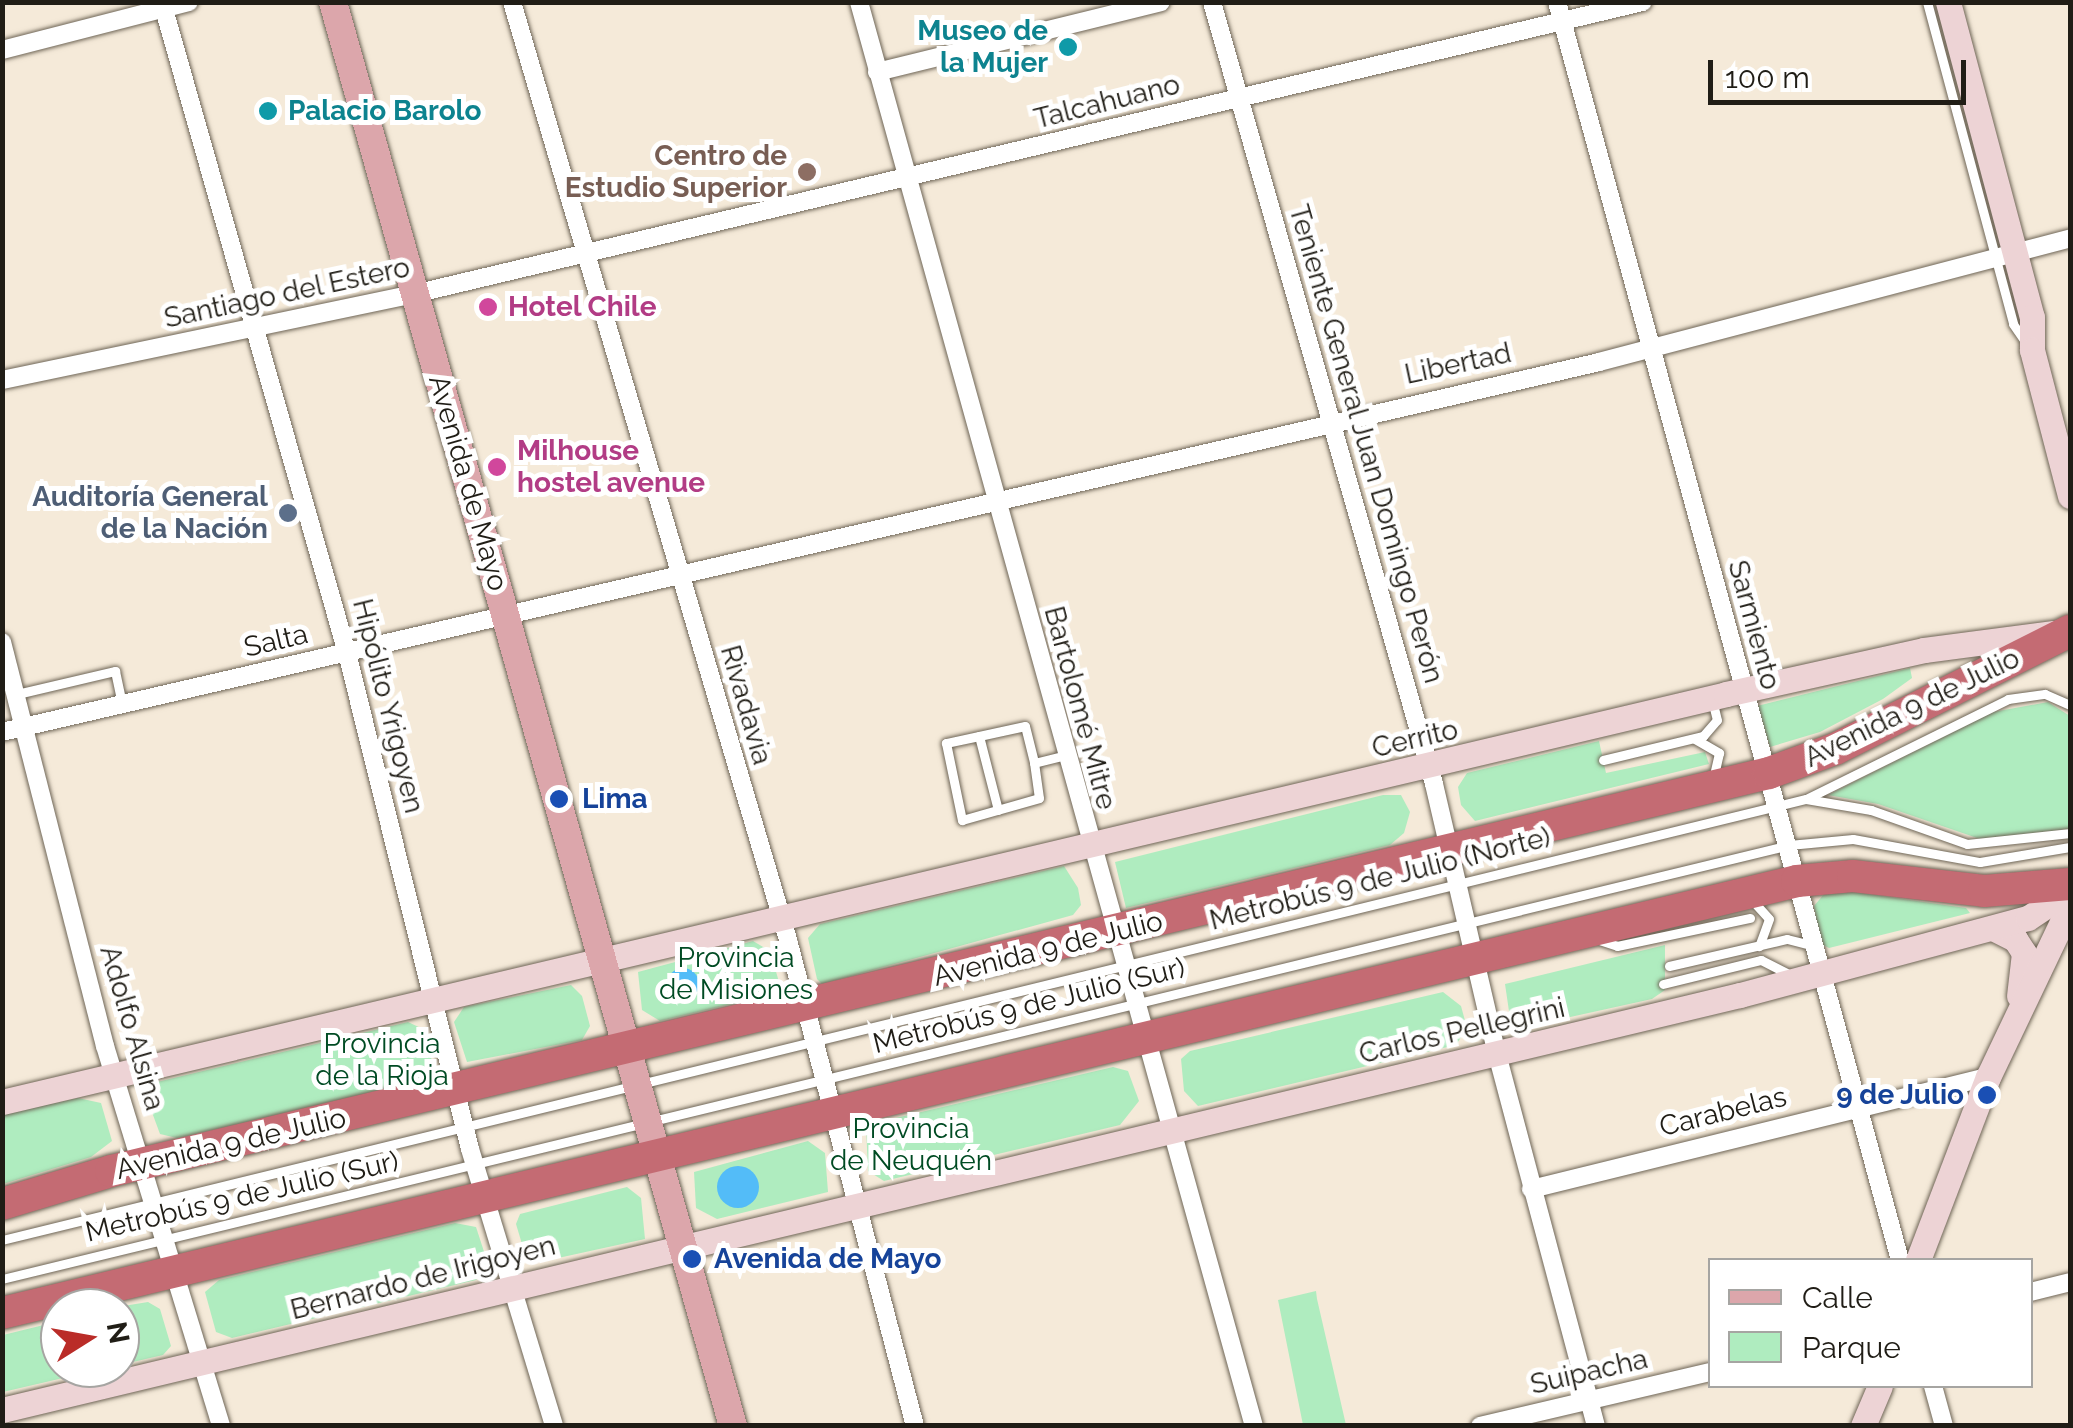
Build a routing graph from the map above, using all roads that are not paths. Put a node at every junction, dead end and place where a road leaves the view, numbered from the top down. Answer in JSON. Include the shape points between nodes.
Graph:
{"nodes":[{"id":1,"x":189,"y":2,"type":"edge"},
{"id":2,"x":333,"y":2,"type":"edge"},
{"id":3,"x":512,"y":2,"type":"edge"},
{"id":4,"x":859,"y":2,"type":"edge"},
{"id":5,"x":1160,"y":2,"type":"edge"},
{"id":6,"x":1212,"y":2,"type":"edge"},
{"id":7,"x":1556,"y":2,"type":"edge"},
{"id":8,"x":1643,"y":2,"type":"edge"},
{"id":9,"x":1928,"y":2,"type":"edge"},
{"id":10,"x":1948,"y":2,"type":"edge"},
{"id":11,"x":163,"y":6,"type":"edge"},
{"id":12,"x":1562,"y":23,"type":"junction"},
{"id":13,"x":2,"y":50,"type":"edge"},
{"id":14,"x":877,"y":72,"type":"junction"},
{"id":15,"x":1238,"y":96,"type":"junction"},
{"id":16,"x":906,"y":179,"type":"junction"},
{"id":17,"x":2070,"y":238,"type":"edge"},
{"id":18,"x":582,"y":254,"type":"junction"},
{"id":19,"x":2006,"y":255,"type":"junction"},
{"id":20,"x":414,"y":294,"type":"junction"},
{"id":21,"x":256,"y":330,"type":"junction"},
{"id":22,"x":1651,"y":348,"type":"junction"},
{"id":23,"x":2,"y":380,"type":"edge"},
{"id":24,"x":1331,"y":419,"type":"junction"},
{"id":25,"x":2070,"y":496,"type":"edge"},
{"id":26,"x":996,"y":501,"type":"junction"},
{"id":27,"x":679,"y":577,"type":"junction"},
{"id":28,"x":506,"y":616,"type":"junction"},
{"id":29,"x":2068,"y":632,"type":"edge"},
{"id":30,"x":2,"y":642,"type":"edge"},
{"id":31,"x":347,"y":653,"type":"junction"},
{"id":32,"x":1743,"y":690,"type":"junction"},
{"id":33,"x":17,"y":694,"type":"junction"},
{"id":34,"x":1710,"y":698,"type":"junction"},
{"id":35,"x":122,"y":704,"type":"junction"},
{"id":36,"x":2070,"y":705,"type":"edge"},
{"id":37,"x":26,"y":726,"type":"junction"},
{"id":38,"x":2,"y":732,"type":"edge"},
{"id":39,"x":980,"y":736,"type":"junction"},
{"id":40,"x":1695,"y":740,"type":"junction"},
{"id":41,"x":1064,"y":756,"type":"junction"},
{"id":42,"x":1602,"y":760,"type":"dead end"},
{"id":43,"x":1034,"y":763,"type":"junction"},
{"id":44,"x":1428,"y":766,"type":"junction"},
{"id":45,"x":1769,"y":773,"type":"junction"},
{"id":46,"x":1698,"y":790,"type":"junction"},
{"id":47,"x":1806,"y":800,"type":"junction"},
{"id":48,"x":1780,"y":805,"type":"junction"},
{"id":49,"x":998,"y":810,"type":"junction"},
{"id":50,"x":2070,"y":833,"type":"edge"},
{"id":51,"x":1789,"y":844,"type":"junction"},
{"id":52,"x":2070,"y":847,"type":"edge"},
{"id":53,"x":1090,"y":848,"type":"junction"},
{"id":54,"x":1450,"y":849,"type":"junction"},
{"id":55,"x":1796,"y":882,"type":"junction"},
{"id":56,"x":1458,"y":885,"type":"junction"},
{"id":57,"x":2070,"y":887,"type":"edge"},
{"id":58,"x":2070,"y":905,"type":"edge"},
{"id":59,"x":1746,"y":906,"type":"junction"},
{"id":60,"x":782,"y":920,"type":"junction"},
{"id":61,"x":1466,"y":923,"type":"junction"},
{"id":62,"x":1993,"y":928,"type":"junction"},
{"id":63,"x":1114,"y":934,"type":"junction"},
{"id":64,"x":1811,"y":945,"type":"junction"},
{"id":65,"x":1758,"y":946,"type":"junction"},
{"id":66,"x":600,"y":960,"type":"junction"},
{"id":67,"x":1475,"y":961,"type":"junction"},
{"id":68,"x":1669,"y":966,"type":"dead end"},
{"id":69,"x":1124,"y":967,"type":"junction"},
{"id":70,"x":1808,"y":976,"type":"junction"},
{"id":71,"x":1663,"y":984,"type":"dead end"},
{"id":72,"x":434,"y":999,"type":"junction"},
{"id":73,"x":1134,"y":1002,"type":"junction"},
{"id":74,"x":806,"y":1008,"type":"junction"},
{"id":75,"x":2013,"y":1022,"type":"junction"},
{"id":76,"x":1145,"y":1040,"type":"junction"},
{"id":77,"x":815,"y":1042,"type":"junction"},
{"id":78,"x":624,"y":1050,"type":"junction"},
{"id":79,"x":1496,"y":1054,"type":"junction"},
{"id":80,"x":116,"y":1077,"type":"junction"},
{"id":81,"x":1988,"y":1078,"type":"junction"},
{"id":82,"x":825,"y":1080,"type":"junction"},
{"id":83,"x":636,"y":1084,"type":"junction"},
{"id":84,"x":455,"y":1092,"type":"junction"},
{"id":85,"x":2,"y":1102,"type":"edge"},
{"id":86,"x":1857,"y":1107,"type":"junction"},
{"id":87,"x":833,"y":1114,"type":"junction"},
{"id":88,"x":645,"y":1123,"type":"junction"},
{"id":89,"x":464,"y":1127,"type":"junction"},
{"id":90,"x":1171,"y":1130,"type":"junction"},
{"id":91,"x":654,"y":1156,"type":"junction"},
{"id":92,"x":144,"y":1164,"type":"junction"},
{"id":93,"x":480,"y":1182,"type":"junction"},
{"id":94,"x":1531,"y":1189,"type":"junction"},
{"id":95,"x":154,"y":1199,"type":"junction"},
{"id":96,"x":2,"y":1204,"type":"edge"},
{"id":97,"x":856,"y":1204,"type":"junction"},
{"id":98,"x":164,"y":1238,"type":"junction"},
{"id":99,"x":2,"y":1240,"type":"edge"},
{"id":100,"x":681,"y":1246,"type":"junction"},
{"id":101,"x":1899,"y":1258,"type":"edge"},
{"id":102,"x":1919,"y":1258,"type":"edge"},
{"id":103,"x":174,"y":1272,"type":"junction"},
{"id":104,"x":2,"y":1279,"type":"edge"},
{"id":105,"x":2070,"y":1282,"type":"edge"},
{"id":106,"x":513,"y":1286,"type":"junction"},
{"id":107,"x":2033,"y":1291,"type":"edge"},
{"id":108,"x":2,"y":1313,"type":"edge"},
{"id":109,"x":200,"y":1362,"type":"junction"},
{"id":110,"x":1708,"y":1372,"type":"edge"},
{"id":111,"x":1879,"y":1388,"type":"edge"},
{"id":112,"x":1934,"y":1388,"type":"edge"},
{"id":113,"x":1589,"y":1401,"type":"junction"},
{"id":114,"x":2,"y":1410,"type":"edge"},
{"id":115,"x":221,"y":1426,"type":"edge"},
{"id":116,"x":554,"y":1426,"type":"edge"},
{"id":117,"x":733,"y":1426,"type":"edge"},
{"id":118,"x":915,"y":1426,"type":"edge"},
{"id":119,"x":1254,"y":1426,"type":"edge"},
{"id":120,"x":1480,"y":1426,"type":"edge"},
{"id":121,"x":1596,"y":1426,"type":"edge"},
{"id":122,"x":1864,"y":1426,"type":"edge"},
{"id":123,"x":1944,"y":1426,"type":"edge"}],
"edges":[{"from":1,"to":11,"type":"street"},
{"from":2,"to":20,"type":"main road","name":"Avenida de Mayo"},
{"from":3,"to":18,"type":"street","name":"Rivadavia"},
{"from":4,"to":14,"type":"street","name":"Bartolomé Mitre"},
{"from":5,"to":14,"type":"street"},
{"from":6,"to":15,"type":"street","name":"Teniente General Juan Domingo Perón"},
{"from":7,"to":12,"type":"street","name":"Sarmiento"},
{"from":8,"to":12,"type":"street","name":"Talcahuano"},
{"from":9,"to":19,"type":"lane"},
{"from":10,"to":19,"type":"street"},
{"from":11,"to":13,"type":"street"},
{"from":11,"to":21,"type":"street","name":"Hipólito Yrigoyen"},
{"from":12,"to":15,"type":"street","name":"Talcahuano"},
{"from":12,"to":22,"type":"street","name":"Sarmiento"},
{"from":14,"to":16,"type":"street","name":"Bartolomé Mitre"},
{"from":15,"to":16,"type":"street","name":"Talcahuano"},
{"from":15,"to":24,"type":"street","name":"Teniente General Juan Domingo Perón"},
{"from":16,"to":18,"type":"street","name":"Talcahuano"},
{"from":16,"to":26,"type":"street","name":"Bartolomé Mitre"},
{"from":17,"to":19,"type":"street","name":"Libertad"},
{"from":18,"to":20,"type":"street","name":"Santiago del Estero"},
{"from":18,"to":27,"type":"street","name":"Rivadavia"},
{"from":19,"to":22,"type":"street","name":"Libertad"},
{"from":19,"to":25,"type":"street","via":[[2032,317],[2032,350]]},
{"from":20,"to":21,"type":"street","name":"Santiago del Estero"},
{"from":20,"to":28,"type":"main road","name":"Avenida de Mayo"},
{"from":21,"to":23,"type":"street","name":"Santiago del Estero"},
{"from":21,"to":31,"type":"street","name":"Hipólito Yrigoyen"},
{"from":22,"to":24,"type":"street","name":"Libertad"},
{"from":22,"to":32,"type":"street","name":"Sarmiento","via":[[1710,545]]},
{"from":24,"to":26,"type":"street","name":"Libertad"},
{"from":24,"to":44,"type":"street","name":"Teniente General Juan Domingo Perón"},
{"from":26,"to":27,"type":"street","name":"Libertad"},
{"from":26,"to":41,"type":"street","name":"Bartolomé Mitre"},
{"from":27,"to":28,"type":"street","name":"Salta"},
{"from":27,"to":60,"type":"street","name":"Rivadavia"},
{"from":28,"to":31,"type":"street","name":"Salta"},
{"from":28,"to":66,"type":"main road","name":"Avenida de Mayo"},
{"from":29,"to":32,"type":"street","name":"Cerrito","via":[[1924,650]]},
{"from":29,"to":45,"type":"highway","name":"Avenida 9 de Julio","via":[[1835,750]]},
{"from":30,"to":33,"type":"street","name":"Adolfo Alsina"},
{"from":31,"to":35,"type":"street","name":"Salta"},
{"from":31,"to":72,"type":"street","name":"Hipólito Yrigoyen"},
{"from":32,"to":34,"type":"street","name":"Cerrito"},
{"from":32,"to":45,"type":"street","name":"Sarmiento"},
{"from":33,"to":35,"type":"lane","via":[[115,671]]},
{"from":33,"to":37,"type":"street","name":"Adolfo Alsina"},
{"from":34,"to":40,"type":"lane","via":[[1716,726]]},
{"from":34,"to":44,"type":"street","name":"Cerrito"},
{"from":35,"to":37,"type":"street","name":"Salta"},
{"from":36,"to":47,"type":"lane","via":[[2045,694],[2008,699]]},
{"from":37,"to":38,"type":"street","name":"Salta"},
{"from":37,"to":80,"type":"street","name":"Adolfo Alsina"},
{"from":39,"to":43,"type":"lane","via":[[1024,726]]},
{"from":39,"to":49,"type":"lane"},
{"from":39,"to":49,"type":"lane","via":[[943,750],[959,818]]},
{"from":40,"to":42,"type":"lane"},
{"from":40,"to":46,"type":"lane","via":[[1715,747],[1720,760]]},
{"from":41,"to":43,"type":"lane"},
{"from":41,"to":53,"type":"street","name":"Bartolomé Mitre"},
{"from":43,"to":49,"type":"lane","via":[[1040,797]]},
{"from":44,"to":53,"type":"street","name":"Cerrito"},
{"from":44,"to":54,"type":"street","name":"Teniente General Juan Domingo Perón"},
{"from":45,"to":46,"type":"highway","name":"Avenida 9 de Julio"},
{"from":45,"to":48,"type":"street","name":"Sarmiento"},
{"from":46,"to":54,"type":"highway","name":"Avenida 9 de Julio"},
{"from":47,"to":48,"type":"lane","name":"Metrobús 9 de Julio (Norte)"},
{"from":47,"to":50,"type":"lane","name":"Metrobús 9 de Julio (Norte)","via":[[1871,810],[1967,844]]},
{"from":48,"to":51,"type":"street","name":"Sarmiento"},
{"from":48,"to":56,"type":"lane","name":"Metrobús 9 de Julio (Norte)"},
{"from":51,"to":52,"type":"lane","name":"Metrobús 9 de Julio (Sur)","via":[[1853,840],[1980,862]]},
{"from":51,"to":55,"type":"street","name":"Sarmiento"},
{"from":51,"to":61,"type":"lane","name":"Metrobús 9 de Julio (Sur)"},
{"from":53,"to":60,"type":"street","name":"Cerrito"},
{"from":53,"to":63,"type":"street","name":"Bartolomé Mitre"},
{"from":54,"to":56,"type":"street","name":"Teniente General Juan Domingo Perón"},
{"from":54,"to":63,"type":"highway","name":"Avenida 9 de Julio"},
{"from":55,"to":57,"type":"highway","via":[[1853,876],[1984,891]]},
{"from":55,"to":59,"type":"highway"},
{"from":55,"to":64,"type":"street","name":"Sarmiento"},
{"from":56,"to":61,"type":"street","name":"Teniente General Juan Domingo Perón"},
{"from":56,"to":69,"type":"lane","name":"Metrobús 9 de Julio (Norte)"},
{"from":57,"to":62,"type":"street","name":"Carlos Pellegrini","via":[[2040,912]]},
{"from":58,"to":75,"type":"street"},
{"from":59,"to":65,"type":"lane","via":[[1767,912],[1769,924]]},
{"from":59,"to":67,"type":"highway"},
{"from":60,"to":66,"type":"street"},
{"from":60,"to":74,"type":"street","name":"Rivadavia"},
{"from":61,"to":67,"type":"street","name":"Teniente General Juan Domingo Perón"},
{"from":61,"to":73,"type":"lane","name":"Metrobús 9 de Julio (Sur)"},
{"from":62,"to":70,"type":"street","name":"Carlos Pellegrini"},
{"from":62,"to":75,"type":"street","via":[[2015,939],[2024,954]]},
{"from":63,"to":69,"type":"street","name":"Bartolomé Mitre"},
{"from":63,"to":74,"type":"highway","name":"Avenida 9 de Julio"},
{"from":64,"to":65,"type":"lane","via":[[1787,940]]},
{"from":64,"to":70,"type":"street","name":"Sarmiento"},
{"from":65,"to":68,"type":"lane"},
{"from":66,"to":72,"type":"street"},
{"from":66,"to":78,"type":"main road","name":"Avenida de Mayo"},
{"from":67,"to":76,"type":"highway"},
{"from":67,"to":79,"type":"street","name":"Teniente General Juan Domingo Perón"},
{"from":69,"to":73,"type":"street","name":"Bartolomé Mitre"},
{"from":69,"to":77,"type":"lane","name":"Metrobús 9 de Julio (Norte)"},
{"from":70,"to":71,"type":"lane","via":[[1760,960]]},
{"from":70,"to":79,"type":"street","name":"Carlos Pellegrini"},
{"from":70,"to":86,"type":"street","name":"Sarmiento"},
{"from":72,"to":80,"type":"street"},
{"from":72,"to":84,"type":"street","name":"Hipólito Yrigoyen"},
{"from":73,"to":76,"type":"street","name":"Bartolomé Mitre"},
{"from":73,"to":82,"type":"lane","name":"Metrobús 9 de Julio (Sur)"},
{"from":74,"to":77,"type":"street","name":"Rivadavia"},
{"from":74,"to":78,"type":"highway","name":"Avenida 9 de Julio"},
{"from":75,"to":81,"type":"street"},
{"from":76,"to":87,"type":"highway"},
{"from":76,"to":90,"type":"street","name":"Bartolomé Mitre"},
{"from":77,"to":82,"type":"street","name":"Rivadavia"},
{"from":77,"to":83,"type":"lane","name":"Metrobús 9 de Julio (Norte)"},
{"from":78,"to":83,"type":"main road","name":"Avenida de Mayo"},
{"from":78,"to":84,"type":"highway","name":"Avenida 9 de Julio"},
{"from":79,"to":90,"type":"street","name":"Carlos Pellegrini"},
{"from":79,"to":94,"type":"street","name":"Teniente General Juan Domingo Perón"},
{"from":80,"to":85,"type":"street"},
{"from":80,"to":92,"type":"street","name":"Adolfo Alsina"},
{"from":81,"to":86,"type":"street","name":"Carabelas"},
{"from":81,"to":102,"type":"street"},
{"from":82,"to":87,"type":"street","name":"Rivadavia"},
{"from":82,"to":88,"type":"lane","name":"Metrobús 9 de Julio (Sur)"},
{"from":83,"to":88,"type":"main road","name":"Avenida de Mayo"},
{"from":83,"to":89,"type":"lane","name":"Metrobús 9 de Julio (Norte)"},
{"from":84,"to":89,"type":"street","name":"Hipólito Yrigoyen"},
{"from":84,"to":92,"type":"highway","name":"Avenida 9 de Julio"},
{"from":86,"to":94,"type":"street","name":"Carabelas"},
{"from":86,"to":101,"type":"street","name":"Sarmiento"},
{"from":87,"to":91,"type":"highway"},
{"from":87,"to":97,"type":"street","name":"Rivadavia"},
{"from":88,"to":91,"type":"main road","name":"Avenida de Mayo"},
{"from":88,"to":93,"type":"lane","name":"Metrobús 9 de Julio (Sur)"},
{"from":89,"to":93,"type":"street","name":"Hipólito Yrigoyen"},
{"from":89,"to":95,"type":"lane","name":"Metrobús 9 de Julio (Norte)"},
{"from":90,"to":97,"type":"street","name":"Carlos Pellegrini"},
{"from":90,"to":119,"type":"street","name":"Bartolomé Mitre"},
{"from":91,"to":93,"type":"highway"},
{"from":91,"to":100,"type":"main road","name":"Avenida de Mayo"},
{"from":92,"to":95,"type":"street","name":"Adolfo Alsina"},
{"from":92,"to":96,"type":"highway","name":"Avenida 9 de Julio"},
{"from":93,"to":98,"type":"lane","name":"Metrobús 9 de Julio (Sur)"},
{"from":93,"to":103,"type":"highway"},
{"from":93,"to":106,"type":"street","name":"Hipólito Yrigoyen"},
{"from":94,"to":113,"type":"street","name":"Teniente General Juan Domingo Perón"},
{"from":95,"to":98,"type":"street","name":"Adolfo Alsina"},
{"from":95,"to":99,"type":"lane","name":"Metrobús 9 de Julio (Norte)"},
{"from":97,"to":100,"type":"street","name":"Bernardo de Irigoyen"},
{"from":97,"to":118,"type":"street","name":"Rivadavia"},
{"from":98,"to":103,"type":"street","name":"Adolfo Alsina"},
{"from":98,"to":104,"type":"lane","name":"Metrobús 9 de Julio (Sur)"},
{"from":100,"to":106,"type":"street","name":"Bernardo de Irigoyen"},
{"from":100,"to":117,"type":"main road","name":"Avenida de Mayo"},
{"from":103,"to":108,"type":"highway"},
{"from":103,"to":109,"type":"street","name":"Adolfo Alsina"},
{"from":105,"to":107,"type":"street"},
{"from":106,"to":109,"type":"street","name":"Bernardo de Irigoyen"},
{"from":106,"to":116,"type":"street","name":"Hipólito Yrigoyen"},
{"from":109,"to":114,"type":"street","name":"Bernardo de Irigoyen"},
{"from":109,"to":115,"type":"street","name":"Adolfo Alsina"},
{"from":110,"to":113,"type":"street","name":"Suipacha"},
{"from":111,"to":122,"type":"street"},
{"from":112,"to":123,"type":"street"},
{"from":113,"to":120,"type":"street","name":"Suipacha"},
{"from":113,"to":121,"type":"street","name":"Teniente General Juan Domingo Perón"}]}
